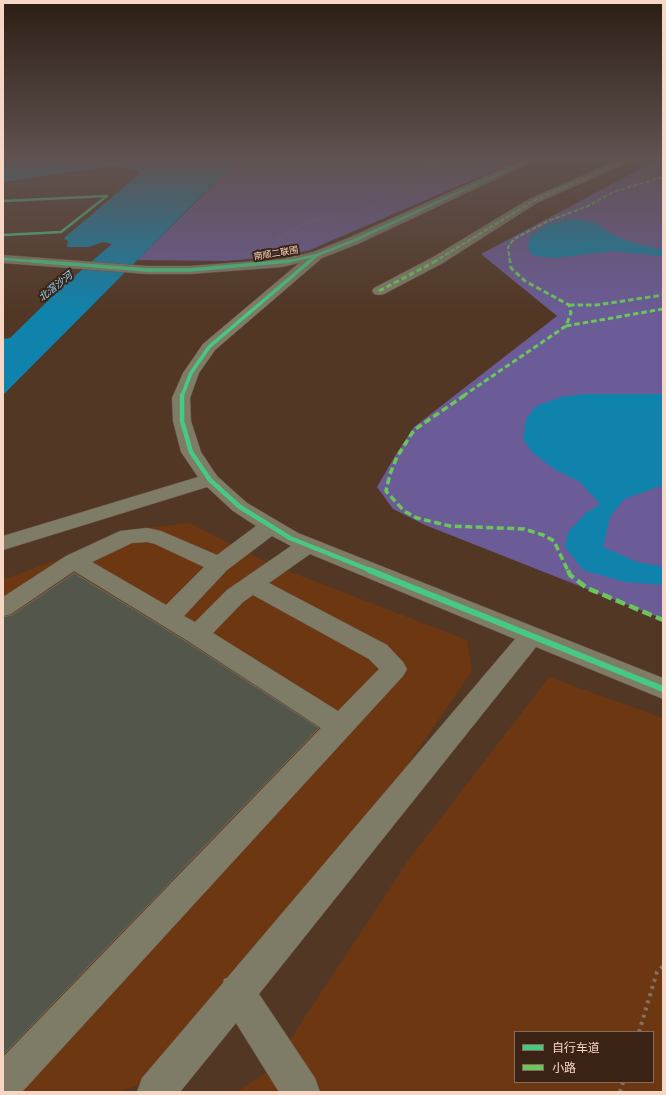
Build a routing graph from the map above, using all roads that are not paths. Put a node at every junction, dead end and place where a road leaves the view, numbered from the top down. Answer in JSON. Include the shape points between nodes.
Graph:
{"nodes":[{"id":1,"x":420,"y":210,"type":"edge"},
{"id":2,"x":518,"y":210,"type":"edge"},
{"id":3,"x":314,"y":256,"type":"junction"},
{"id":4,"x":3,"y":259,"type":"edge"},
{"id":5,"x":379,"y":291,"type":"dead end"},
{"id":6,"x":210,"y":480,"type":"junction"},
{"id":7,"x":271,"y":526,"type":"junction"},
{"id":8,"x":3,"y":542,"type":"edge"},
{"id":9,"x":308,"y":546,"type":"junction"},
{"id":10,"x":74,"y":561,"type":"junction"},
{"id":11,"x":219,"y":565,"type":"junction"},
{"id":12,"x":252,"y":584,"type":"junction"},
{"id":13,"x":3,"y":608,"type":"edge"},
{"id":14,"x":168,"y":618,"type":"junction"},
{"id":15,"x":198,"y":636,"type":"junction"},
{"id":16,"x":532,"y":636,"type":"junction"},
{"id":17,"x":663,"y":689,"type":"edge"},
{"id":18,"x":340,"y":726,"type":"junction"},
{"id":19,"x":237,"y":992,"type":"junction"},
{"id":20,"x":3,"y":1084,"type":"edge"},
{"id":21,"x":156,"y":1092,"type":"edge"},
{"id":22,"x":301,"y":1092,"type":"edge"}],
"edges":[{"from":1,"to":3,"type":"street","name":"南顺二联围"},
{"from":2,"to":5,"type":"street","via":[[438,260]]},
{"from":3,"to":4,"type":"street","name":"南顺二联围","via":[[282,263],[190,270],[147,270]]},
{"from":3,"to":6,"type":"street","via":[[209,347],[191,373],[181,398],[182,421],[191,452]]},
{"from":6,"to":7,"type":"street","via":[[240,507]]},
{"from":6,"to":8,"type":"street"},
{"from":7,"to":9,"type":"street"},
{"from":7,"to":11,"type":"street"},
{"from":9,"to":12,"type":"street"},
{"from":9,"to":16,"type":"street"},
{"from":10,"to":11,"type":"street","via":[[128,536],[147,535],[161,538]]},
{"from":10,"to":13,"type":"street"},
{"from":10,"to":14,"type":"street"},
{"from":11,"to":14,"type":"street"},
{"from":12,"to":15,"type":"street","via":[[235,596]]},
{"from":12,"to":18,"type":"street","via":[[378,652],[394,669]]},
{"from":14,"to":15,"type":"street"},
{"from":15,"to":18,"type":"street"},
{"from":16,"to":17,"type":"street"},
{"from":16,"to":19,"type":"street"},
{"from":18,"to":20,"type":"street"},
{"from":19,"to":21,"type":"street"},
{"from":19,"to":22,"type":"street"}]}
